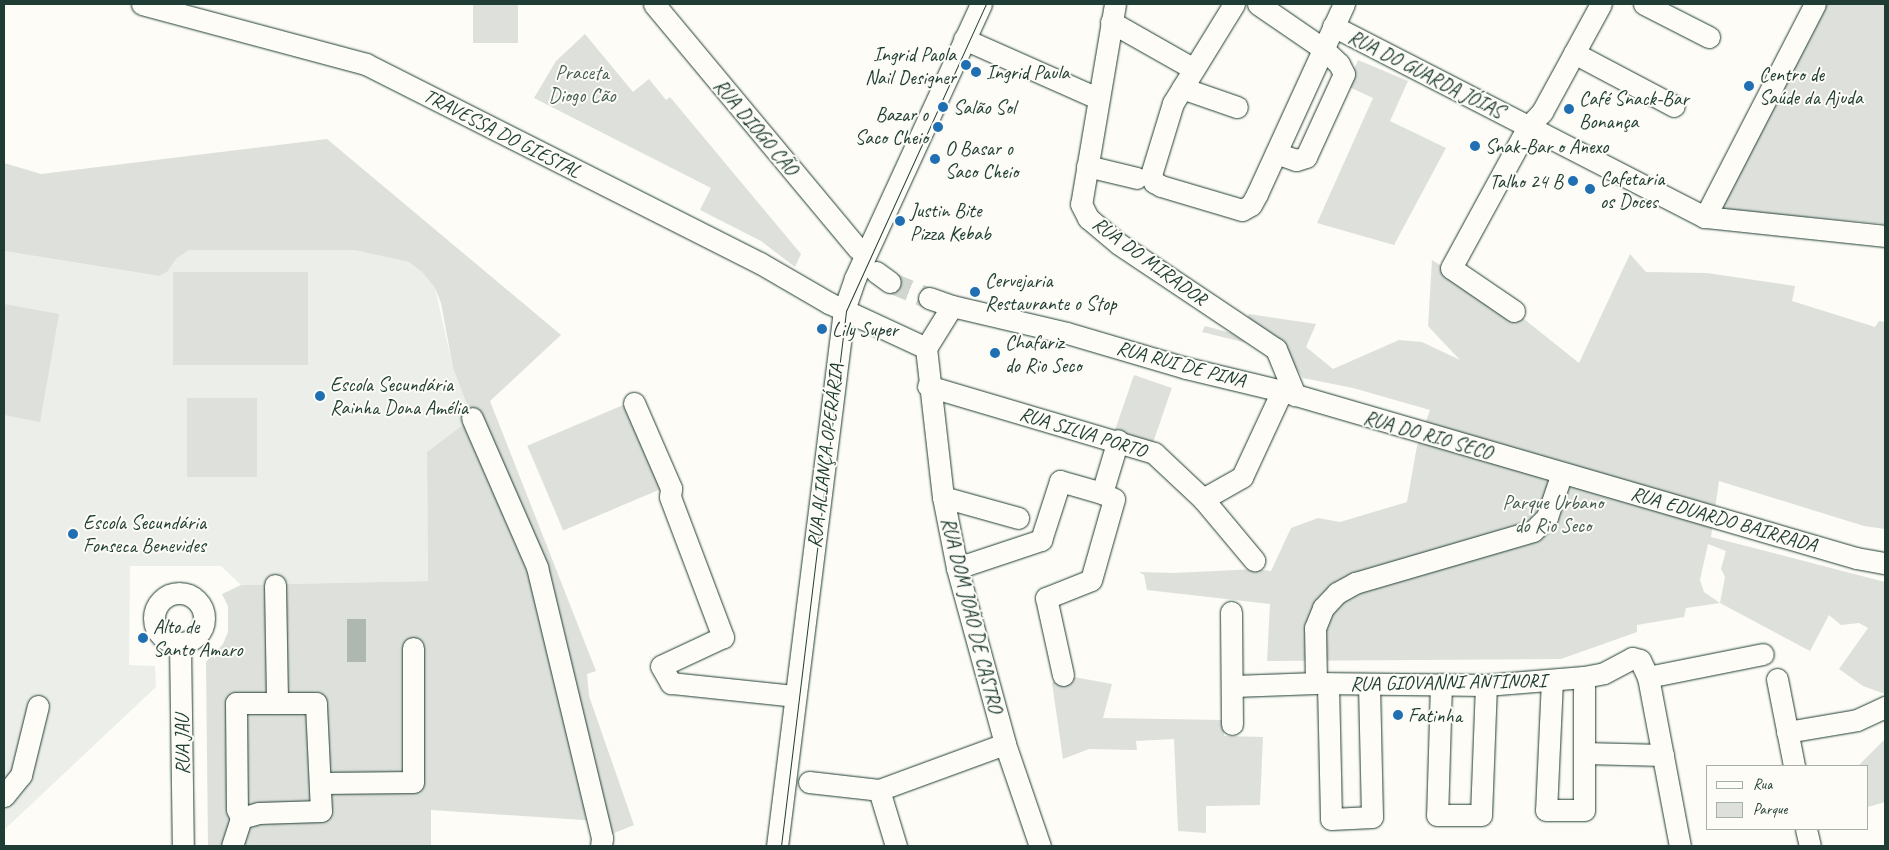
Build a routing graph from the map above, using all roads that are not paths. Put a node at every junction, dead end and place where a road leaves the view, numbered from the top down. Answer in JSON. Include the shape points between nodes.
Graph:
{"nodes":[{"id":1,"x":142,"y":4,"type":"edge"},
{"id":2,"x":654,"y":4,"type":"edge"},
{"id":3,"x":981,"y":4,"type":"edge"},
{"id":4,"x":1234,"y":4,"type":"edge"},
{"id":5,"x":1258,"y":4,"type":"edge"},
{"id":6,"x":1344,"y":4,"type":"edge"},
{"id":7,"x":1601,"y":4,"type":"edge"},
{"id":8,"x":1644,"y":4,"type":"edge"},
{"id":9,"x":1815,"y":4,"type":"edge"},
{"id":10,"x":1113,"y":13,"type":"edge"},
{"id":11,"x":1333,"y":26,"type":"junction"},
{"id":12,"x":1709,"y":37,"type":"dead end"},
{"id":13,"x":964,"y":40,"type":"junction"},
{"id":14,"x":1322,"y":48,"type":"junction"},
{"id":15,"x":1574,"y":53,"type":"junction"},
{"id":16,"x":1194,"y":68,"type":"junction"},
{"id":17,"x":1182,"y":88,"type":"junction"},
{"id":18,"x":1096,"y":98,"type":"junction"},
{"id":19,"x":1674,"y":106,"type":"dead end"},
{"id":20,"x":1237,"y":107,"type":"dead end"},
{"id":21,"x":1528,"y":127,"type":"junction"},
{"id":22,"x":1276,"y":153,"type":"junction"},
{"id":23,"x":1087,"y":166,"type":"junction"},
{"id":24,"x":1145,"y":180,"type":"junction"},
{"id":25,"x":1704,"y":216,"type":"junction"},
{"id":26,"x":1885,"y":236,"type":"edge"},
{"id":27,"x":858,"y":249,"type":"dead end"},
{"id":28,"x":929,"y":298,"type":"tunnel mouth"},
{"id":29,"x":952,"y":306,"type":"junction"},
{"id":30,"x":844,"y":310,"type":"junction"},
{"id":31,"x":1514,"y":311,"type":"dead end"},
{"id":32,"x":926,"y":348,"type":"junction"},
{"id":33,"x":928,"y":386,"type":"junction"},
{"id":34,"x":1288,"y":393,"type":"junction"},
{"id":35,"x":634,"y":403,"type":"dead end"},
{"id":36,"x":472,"y":418,"type":"dead end"},
{"id":37,"x":1118,"y":440,"type":"junction"},
{"id":38,"x":1562,"y":473,"type":"junction"},
{"id":39,"x":1102,"y":494,"type":"junction"},
{"id":40,"x":943,"y":497,"type":"junction"},
{"id":41,"x":1203,"y":499,"type":"junction"},
{"id":42,"x":1018,"y":518,"type":"dead end"},
{"id":43,"x":1254,"y":560,"type":"dead end"},
{"id":44,"x":1885,"y":563,"type":"edge"},
{"id":45,"x":956,"y":568,"type":"junction"},
{"id":46,"x":275,"y":585,"type":"dead end"},
{"id":47,"x":1231,"y":612,"type":"dead end"},
{"id":48,"x":180,"y":643,"type":"dead end"},
{"id":49,"x":413,"y":648,"type":"dead end"},
{"id":50,"x":1762,"y":654,"type":"dead end"},
{"id":51,"x":1063,"y":676,"type":"dead end"},
{"id":52,"x":1648,"y":676,"type":"junction"},
{"id":53,"x":1584,"y":677,"type":"junction"},
{"id":54,"x":1777,"y":679,"type":"dead end"},
{"id":55,"x":1552,"y":680,"type":"junction"},
{"id":56,"x":1322,"y":684,"type":"junction"},
{"id":57,"x":1441,"y":684,"type":"junction"},
{"id":58,"x":1486,"y":685,"type":"junction"},
{"id":59,"x":1234,"y":686,"type":"junction"},
{"id":60,"x":1369,"y":686,"type":"junction"},
{"id":61,"x":795,"y":696,"type":"junction"},
{"id":62,"x":277,"y":702,"type":"junction"},
{"id":63,"x":38,"y":706,"type":"dead end"},
{"id":64,"x":1885,"y":708,"type":"edge"},
{"id":65,"x":1232,"y":724,"type":"dead end"},
{"id":66,"x":1787,"y":732,"type":"junction"},
{"id":67,"x":1005,"y":744,"type":"junction"},
{"id":68,"x":1584,"y":753,"type":"junction"},
{"id":69,"x":1662,"y":755,"type":"junction"},
{"id":70,"x":1794,"y":765,"type":"edge"},
{"id":71,"x":809,"y":782,"type":"dead end"},
{"id":72,"x":320,"y":783,"type":"junction"},
{"id":73,"x":879,"y":790,"type":"junction"},
{"id":74,"x":4,"y":796,"type":"edge"},
{"id":75,"x":241,"y":818,"type":"junction"},
{"id":76,"x":1806,"y":830,"type":"edge"},
{"id":77,"x":183,"y":846,"type":"edge"},
{"id":78,"x":232,"y":846,"type":"edge"},
{"id":79,"x":601,"y":846,"type":"edge"},
{"id":80,"x":777,"y":846,"type":"edge"},
{"id":81,"x":896,"y":846,"type":"edge"},
{"id":82,"x":1040,"y":846,"type":"edge"},
{"id":83,"x":1680,"y":846,"type":"edge"},
{"id":84,"x":1810,"y":846,"type":"edge"}],
"edges":[{"from":1,"to":30,"type":"street","name":"TRAVESSA DO GIESTAL","via":[[366,64],[760,263]]},
{"from":2,"to":27,"type":"street","name":"RUA DIOGO CÃO"},
{"from":3,"to":13,"type":"street","name":"RUA ALIANÇA OPERÁRIA"},
{"from":4,"to":16,"type":"street"},
{"from":5,"to":14,"type":"street"},
{"from":6,"to":11,"type":"street"},
{"from":7,"to":15,"type":"street"},
{"from":8,"to":12,"type":"street"},
{"from":9,"to":25,"type":"street"},
{"from":10,"to":16,"type":"street"},
{"from":10,"to":18,"type":"street","name":"RUA DO MIRADOR"},
{"from":11,"to":14,"type":"street"},
{"from":11,"to":21,"type":"street","name":"RUA DO GUARDA JÓIAS"},
{"from":13,"to":18,"type":"street"},
{"from":13,"to":30,"type":"street","name":"RUA ALIANÇA OPERÁRIA","via":[[855,278]]},
{"from":14,"to":22,"type":"street"},
{"from":14,"to":22,"type":"street","via":[[1342,68],[1341,83],[1306,157],[1296,160]]},
{"from":15,"to":19,"type":"street"},
{"from":15,"to":21,"type":"street","via":[[1542,112]]},
{"from":16,"to":17,"type":"street"},
{"from":17,"to":20,"type":"street"},
{"from":17,"to":24,"type":"street","via":[[1167,117],[1151,175]]},
{"from":18,"to":23,"type":"street","name":"RUA DO MIRADOR"},
{"from":21,"to":25,"type":"street","name":"RUA DO GUARDA JÓIAS"},
{"from":21,"to":31,"type":"street","via":[[1451,268]]},
{"from":22,"to":24,"type":"street","via":[[1253,202],[1242,210]]},
{"from":23,"to":24,"type":"street"},
{"from":23,"to":34,"type":"street","name":"RUA DO MIRADOR","via":[[1081,204],[1088,218],[1119,244],[1276,349]]},
{"from":25,"to":26,"type":"street","name":"RUA DO GUARDA JÓIAS"},
{"from":28,"to":29,"type":"street","name":"RUA RUI DE PINA"},
{"from":29,"to":32,"type":"street"},
{"from":29,"to":34,"type":"street","name":"RUA RUI DE PINA","via":[[1067,332],[1186,368]]},
{"from":30,"to":32,"type":"street","name":"TRAVESSA DO GIESTAL"},
{"from":30,"to":61,"type":"street","name":"RUA ALIANÇA OPERÁRIA"},
{"from":32,"to":33,"type":"street","name":"RUA DOM JOÃO DE CASTRO"},
{"from":33,"to":37,"type":"street","name":"RUA SILVA PORTO"},
{"from":33,"to":40,"type":"street","name":"RUA DOM JOÃO DE CASTRO"},
{"from":34,"to":38,"type":"street","name":"RUA DO RIO SECO"},
{"from":34,"to":41,"type":"street","via":[[1242,477]]},
{"from":35,"to":61,"type":"street","via":[[671,488],[670,497],[724,637],[661,666],[671,683]]},
{"from":36,"to":79,"type":"street","via":[[536,567],[602,838]]},
{"from":37,"to":39,"type":"street"},
{"from":37,"to":41,"type":"street","name":"RUA SILVA PORTO","via":[[1154,453]]},
{"from":38,"to":44,"type":"street","name":"RUA EDUARDO BAIRRADA","via":[[1856,558]]},
{"from":38,"to":56,"type":"street","via":[[1547,517],[1533,531],[1355,583],[1337,593],[1323,608],[1315,628]]},
{"from":39,"to":45,"type":"street","via":[[1060,481],[1041,540]]},
{"from":39,"to":51,"type":"street","via":[[1114,499],[1091,580],[1046,598]]},
{"from":40,"to":42,"type":"street"},
{"from":40,"to":45,"type":"street","name":"RUA DOM JOÃO DE CASTRO"},
{"from":41,"to":43,"type":"street","name":"RUA SILVA PORTO"},
{"from":45,"to":67,"type":"street","name":"RUA DOM JOÃO DE CASTRO"},
{"from":46,"to":62,"type":"street"},
{"from":47,"to":59,"type":"street"},
{"from":48,"to":77,"type":"street","name":"RUA JAU"},
{"from":49,"to":72,"type":"street","via":[[412,782]]},
{"from":50,"to":52,"type":"street"},
{"from":52,"to":53,"type":"street","name":"RUA GIOVANNI ANTINORI","via":[[1640,660],[1632,658],[1604,673]]},
{"from":52,"to":69,"type":"street"},
{"from":53,"to":55,"type":"street","name":"RUA GIOVANNI ANTINORI"},
{"from":53,"to":68,"type":"street"},
{"from":54,"to":66,"type":"street"},
{"from":55,"to":58,"type":"street","name":"RUA GIOVANNI ANTINORI"},
{"from":55,"to":68,"type":"street","via":[[1546,810],[1584,810]]},
{"from":56,"to":59,"type":"street","name":"RUA GIOVANNI ANTINORI"},
{"from":56,"to":60,"type":"street","name":"RUA GIOVANNI ANTINORI"},
{"from":56,"to":60,"type":"street","via":[[1331,819],[1372,817]]},
{"from":57,"to":58,"type":"street","name":"RUA GIOVANNI ANTINORI"},
{"from":57,"to":58,"type":"street","via":[[1437,815],[1481,815]]},
{"from":57,"to":60,"type":"street","name":"RUA GIOVANNI ANTINORI"},
{"from":59,"to":65,"type":"street"},
{"from":61,"to":80,"type":"street","name":"RUA ALIANÇA OPERÁRIA"},
{"from":62,"to":72,"type":"street","via":[[316,703]]},
{"from":62,"to":75,"type":"street","via":[[236,703],[237,809]]},
{"from":63,"to":74,"type":"street","via":[[21,775]]},
{"from":64,"to":66,"type":"street","via":[[1857,720]]},
{"from":66,"to":70,"type":"street"},
{"from":67,"to":73,"type":"street"},
{"from":67,"to":82,"type":"street","name":"RUA DOM JOÃO DE CASTRO"},
{"from":68,"to":69,"type":"street"},
{"from":69,"to":83,"type":"street"},
{"from":71,"to":73,"type":"street"},
{"from":72,"to":75,"type":"street","via":[[321,811],[258,812]]},
{"from":73,"to":81,"type":"street"},
{"from":75,"to":78,"type":"street"},
{"from":76,"to":84,"type":"street"}]}
